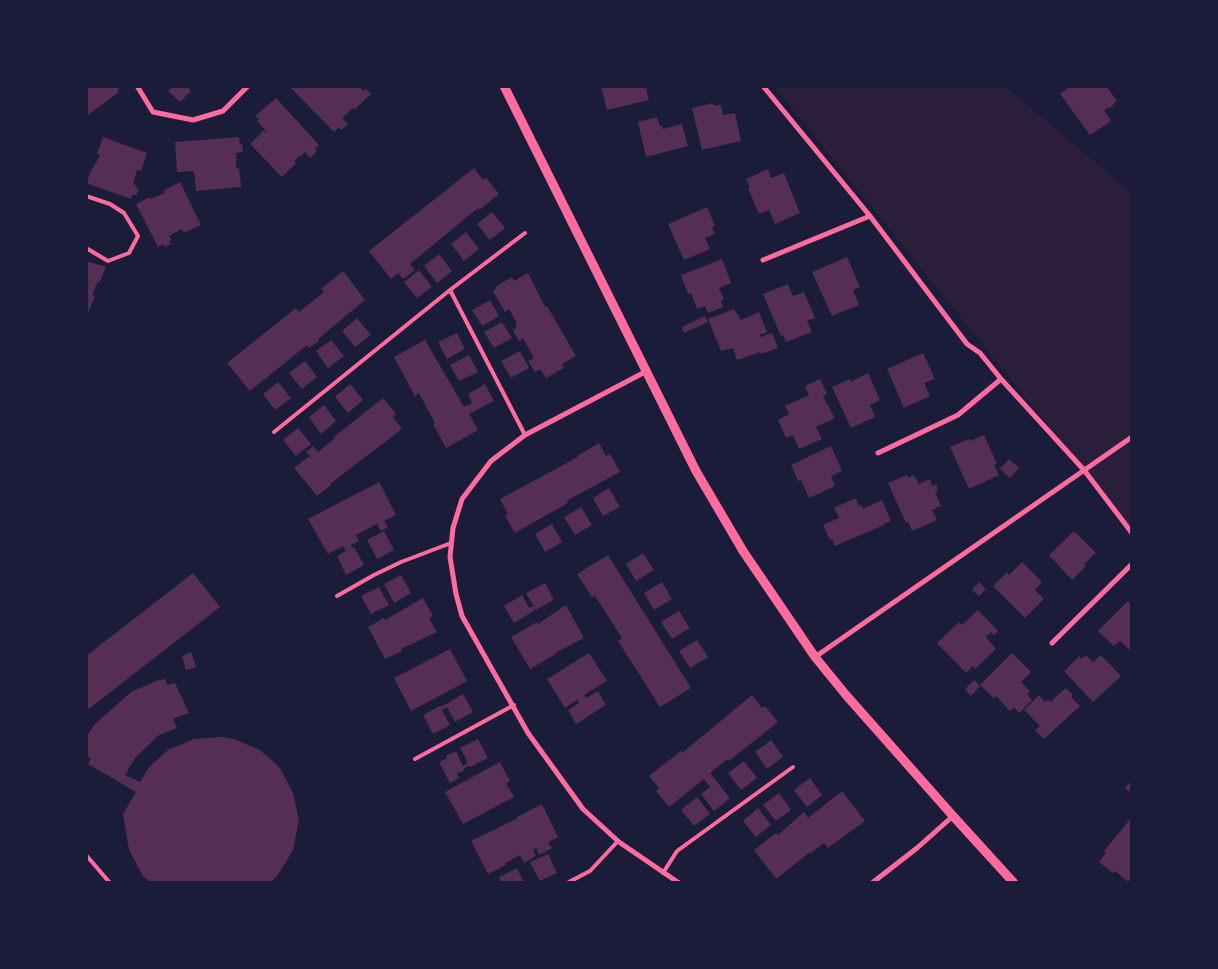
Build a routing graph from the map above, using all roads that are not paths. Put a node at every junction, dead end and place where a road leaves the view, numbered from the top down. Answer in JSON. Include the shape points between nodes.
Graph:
{"nodes":[{"id":1,"x":137,"y":86,"type":"edge"},
{"id":2,"x":248,"y":86,"type":"edge"},
{"id":3,"x":504,"y":86,"type":"edge"},
{"id":4,"x":763,"y":86,"type":"edge"},
{"id":5,"x":86,"y":196,"type":"edge"},
{"id":6,"x":870,"y":216,"type":"junction"},
{"id":7,"x":525,"y":233,"type":"dead end"},
{"id":8,"x":86,"y":248,"type":"edge"},
{"id":9,"x":763,"y":260,"type":"dead end"},
{"id":10,"x":450,"y":290,"type":"junction"},
{"id":11,"x":646,"y":372,"type":"junction"},
{"id":12,"x":1001,"y":379,"type":"junction"},
{"id":13,"x":274,"y":432,"type":"dead end"},
{"id":14,"x":525,"y":435,"type":"junction"},
{"id":15,"x":1132,"y":437,"type":"edge"},
{"id":16,"x":878,"y":453,"type":"dead end"},
{"id":17,"x":1084,"y":470,"type":"junction"},
{"id":18,"x":1132,"y":533,"type":"edge"},
{"id":19,"x":452,"y":543,"type":"junction"},
{"id":20,"x":1132,"y":564,"type":"edge"},
{"id":21,"x":337,"y":596,"type":"dead end"},
{"id":22,"x":1052,"y":643,"type":"dead end"},
{"id":23,"x":815,"y":657,"type":"junction"},
{"id":24,"x":514,"y":705,"type":"junction"},
{"id":25,"x":415,"y":759,"type":"dead end"},
{"id":26,"x":793,"y":767,"type":"dead end"},
{"id":27,"x":952,"y":816,"type":"junction"},
{"id":28,"x":618,"y":841,"type":"junction"},
{"id":29,"x":86,"y":855,"type":"edge"},
{"id":30,"x":663,"y":873,"type":"junction"},
{"id":31,"x":110,"y":883,"type":"edge"},
{"id":32,"x":567,"y":883,"type":"edge"},
{"id":33,"x":679,"y":883,"type":"edge"},
{"id":34,"x":872,"y":883,"type":"edge"},
{"id":35,"x":1014,"y":883,"type":"edge"}],
"edges":[{"from":1,"to":2,"type":"street","via":[[153,112],[193,120],[223,111]]},
{"from":3,"to":11,"type":"street"},
{"from":4,"to":6,"type":"street"},
{"from":5,"to":8,"type":"lane","via":[[124,213],[138,236],[129,253],[108,262]]},
{"from":6,"to":9,"type":"street"},
{"from":6,"to":12,"type":"street","via":[[967,344],[980,353]]},
{"from":7,"to":10,"type":"lane"},
{"from":10,"to":13,"type":"lane"},
{"from":10,"to":14,"type":"lane"},
{"from":11,"to":14,"type":"street"},
{"from":11,"to":23,"type":"street","via":[[696,471],[743,551]]},
{"from":12,"to":16,"type":"street","via":[[958,415]]},
{"from":12,"to":17,"type":"street"},
{"from":14,"to":19,"type":"street","via":[[491,461],[462,499]]},
{"from":15,"to":17,"type":"street"},
{"from":17,"to":18,"type":"street"},
{"from":17,"to":23,"type":"street"},
{"from":19,"to":21,"type":"lane","via":[[401,562]]},
{"from":19,"to":24,"type":"street","via":[[450,556],[462,616]]},
{"from":20,"to":22,"type":"street"},
{"from":23,"to":27,"type":"street"},
{"from":24,"to":25,"type":"lane"},
{"from":24,"to":28,"type":"street","via":[[528,732],[583,809]]},
{"from":26,"to":30,"type":"lane","via":[[677,851]]},
{"from":27,"to":34,"type":"street"},
{"from":27,"to":35,"type":"street"},
{"from":28,"to":30,"type":"street"},
{"from":28,"to":32,"type":"lane","via":[[590,871]]},
{"from":29,"to":31,"type":"lane"},
{"from":30,"to":33,"type":"street"}]}
